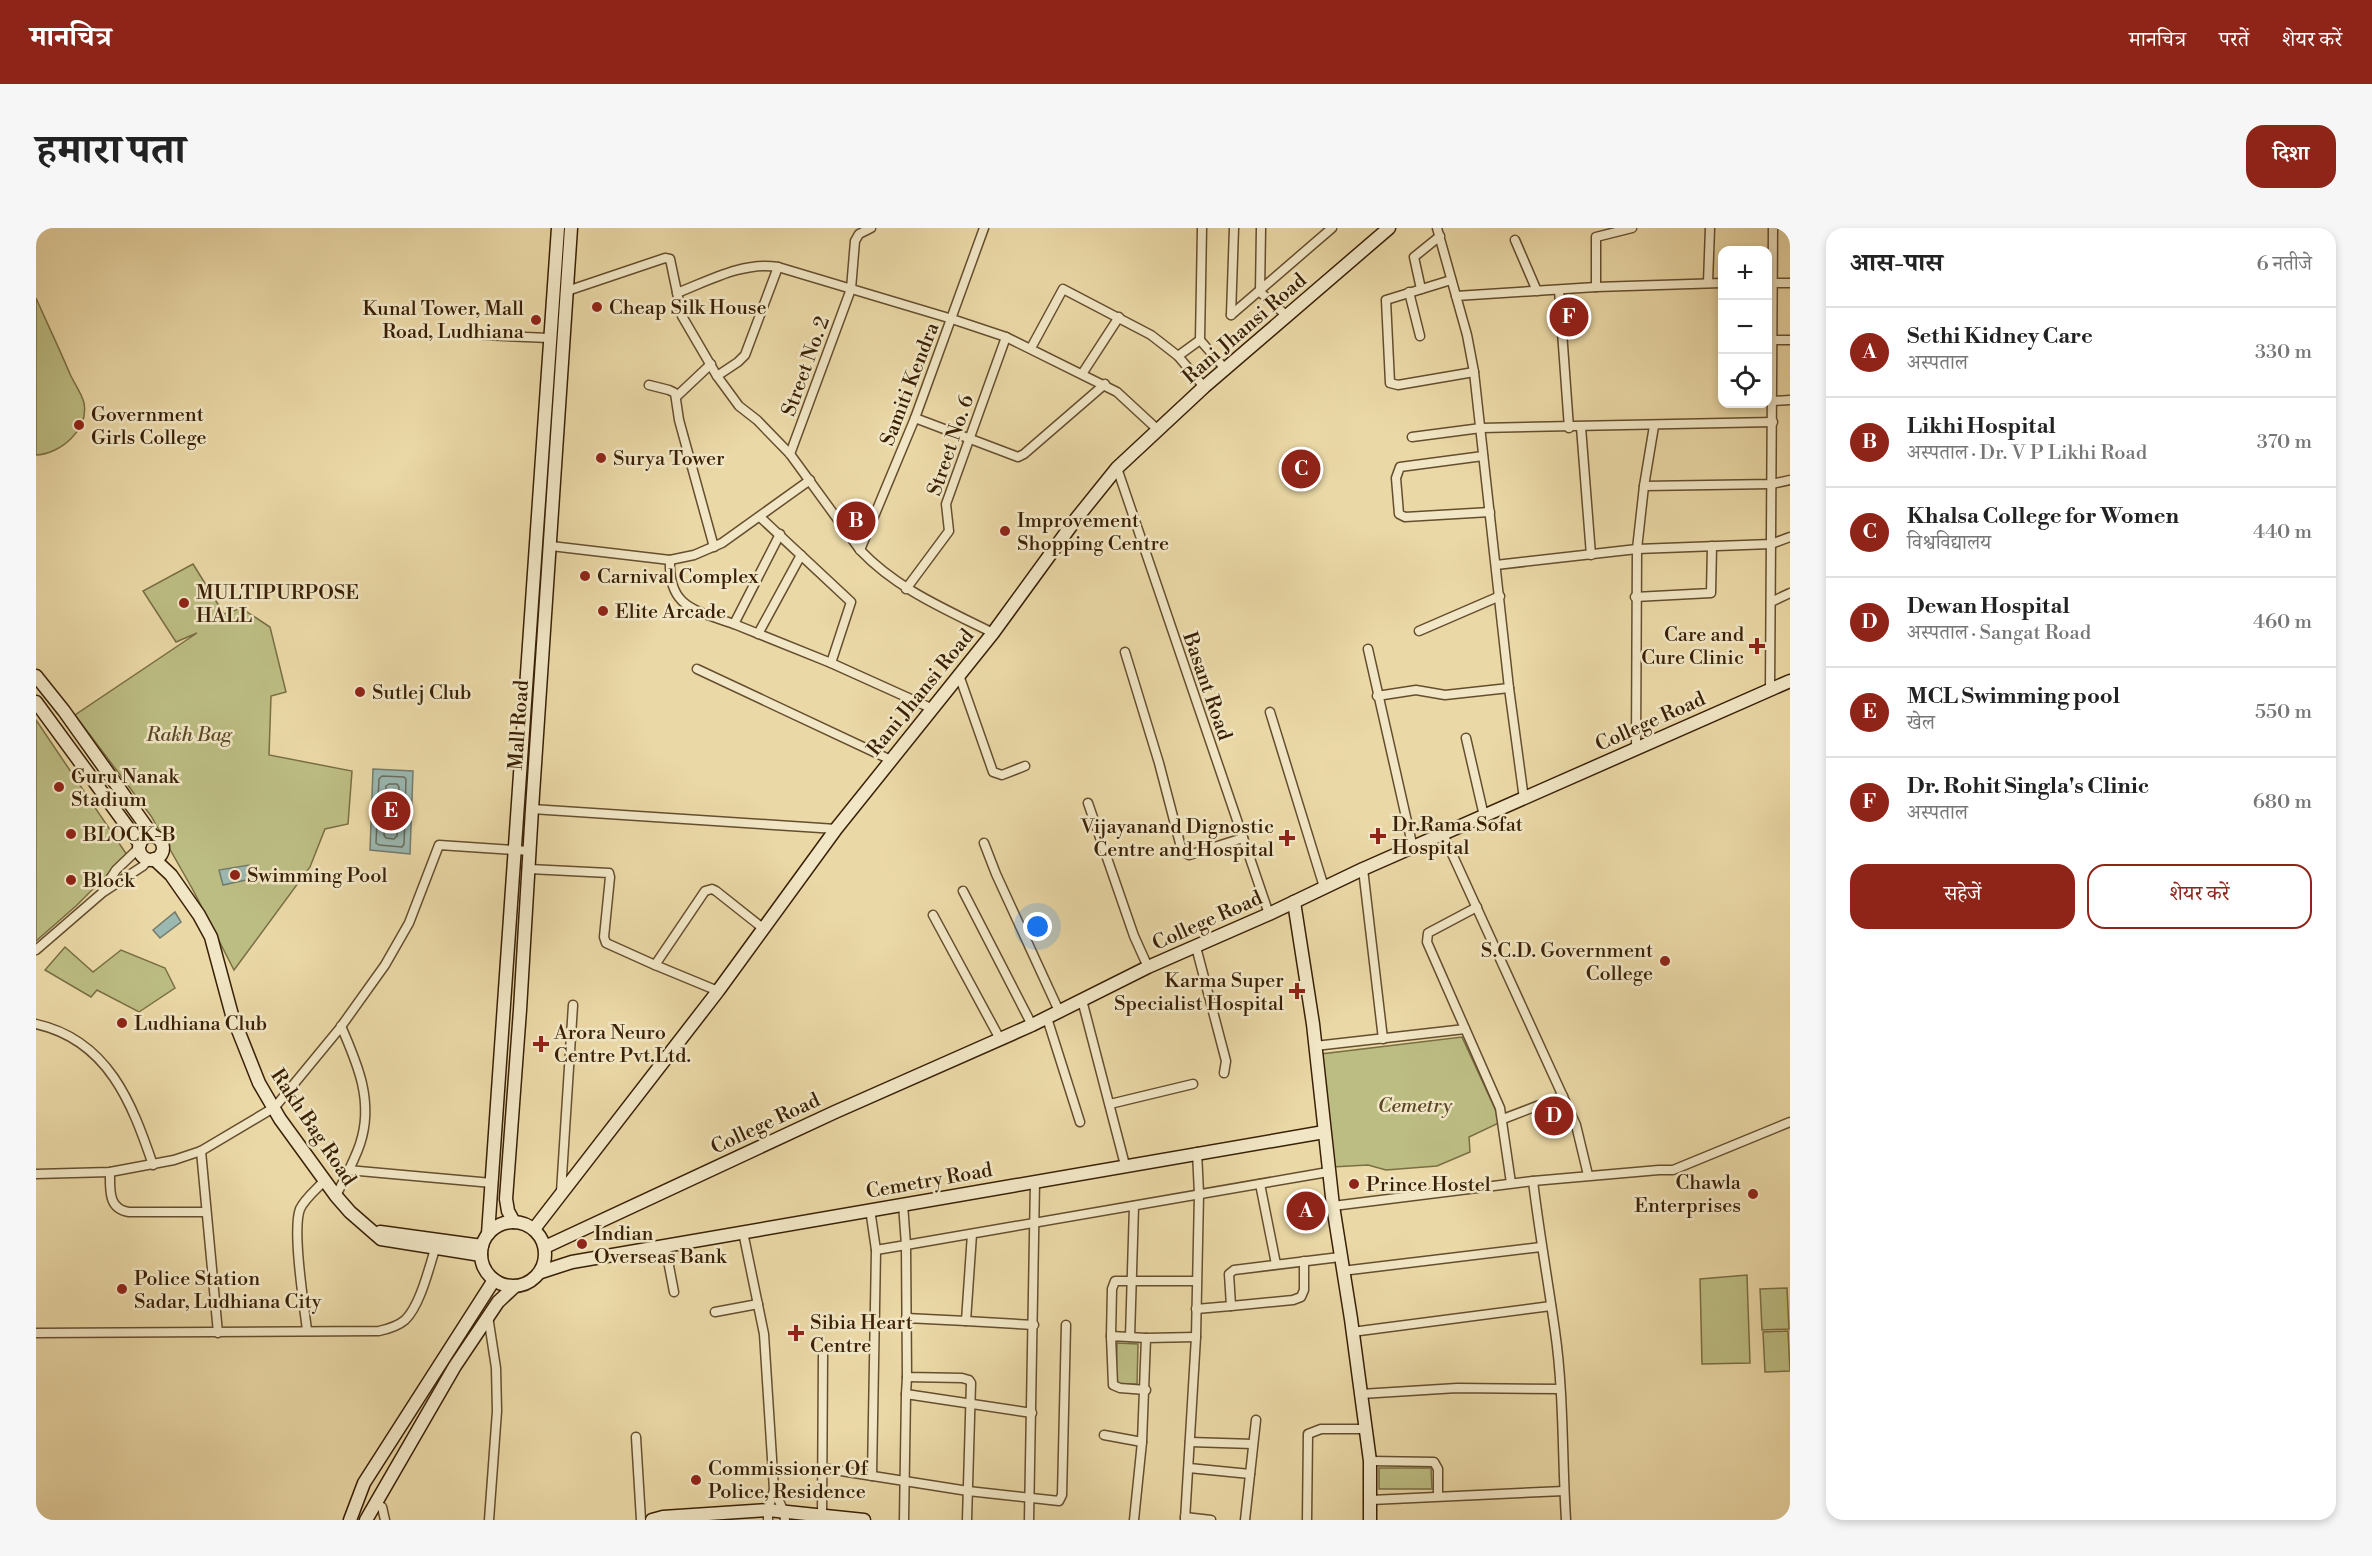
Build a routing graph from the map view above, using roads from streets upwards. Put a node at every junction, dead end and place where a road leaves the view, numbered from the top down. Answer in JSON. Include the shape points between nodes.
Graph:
{"nodes":[{"id":1,"x":558,"y":228,"type":"edge"},
{"id":2,"x":571,"y":228,"type":"edge"},
{"id":3,"x":871,"y":228,"type":"edge"},
{"id":4,"x":984,"y":228,"type":"edge"},
{"id":5,"x":1202,"y":228,"type":"edge"},
{"id":6,"x":1234,"y":228,"type":"edge"},
{"id":7,"x":1261,"y":228,"type":"edge"},
{"id":8,"x":1332,"y":228,"type":"edge"},
{"id":9,"x":1389,"y":228,"type":"edge"},
{"id":10,"x":1595,"y":228,"type":"edge"},
{"id":11,"x":1632,"y":228,"type":"edge"},
{"id":12,"x":1710,"y":228,"type":"edge"},
{"id":13,"x":1773,"y":228,"type":"edge"},
{"id":14,"x":1438,"y":232,"type":"edge"},
{"id":15,"x":1595,"y":239,"type":"junction"},
{"id":16,"x":1515,"y":240,"type":"dead end"},
{"id":17,"x":1772,"y":246,"type":"edge"},
{"id":18,"x":778,"y":267,"type":"junction"},
{"id":19,"x":1451,"y":280,"type":"junction"},
{"id":20,"x":1708,"y":283,"type":"junction"},
{"id":21,"x":1718,"y":283,"type":"edge"},
{"id":22,"x":1772,"y":283,"type":"edge"},
{"id":23,"x":1790,"y":283,"type":"edge"},
{"id":24,"x":1596,"y":287,"type":"junction"},
{"id":25,"x":851,"y":289,"type":"junction"},
{"id":26,"x":1421,"y":289,"type":"junction"},
{"id":27,"x":1559,"y":290,"type":"junction"},
{"id":28,"x":567,"y":291,"type":"junction"},
{"id":29,"x":1537,"y":291,"type":"junction"},
{"id":30,"x":1260,"y":292,"type":"junction"},
{"id":31,"x":1409,"y":292,"type":"junction"},
{"id":32,"x":677,"y":293,"type":"junction"},
{"id":33,"x":1456,"y":297,"type":"junction"},
{"id":34,"x":1771,"y":300,"type":"edge"},
{"id":35,"x":1287,"y":316,"type":"junction"},
{"id":36,"x":1119,"y":317,"type":"junction"},
{"id":37,"x":952,"y":319,"type":"junction"},
{"id":38,"x":483,"y":335,"type":"dead end"},
{"id":39,"x":1420,"y":336,"type":"dead end"},
{"id":40,"x":1006,"y":337,"type":"junction"},
{"id":41,"x":549,"y":338,"type":"junction"},
{"id":42,"x":1200,"y":340,"type":"junction"},
{"id":43,"x":1773,"y":340,"type":"junction"},
{"id":44,"x":1790,"y":340,"type":"edge"},
{"id":45,"x":1031,"y":348,"type":"junction"},
{"id":46,"x":1178,"y":356,"type":"junction"},
{"id":47,"x":711,"y":364,"type":"junction"},
{"id":48,"x":1226,"y":370,"type":"junction"},
{"id":49,"x":1474,"y":372,"type":"junction"},
{"id":50,"x":1082,"y":374,"type":"junction"},
{"id":51,"x":717,"y":376,"type":"junction"},
{"id":52,"x":1105,"y":384,"type":"junction"},
{"id":53,"x":649,"y":385,"type":"dead end"},
{"id":54,"x":1204,"y":387,"type":"junction"},
{"id":55,"x":676,"y":397,"type":"junction"},
{"id":56,"x":1790,"y":400,"type":"edge"},
{"id":57,"x":1773,"y":401,"type":"junction"},
{"id":58,"x":915,"y":418,"type":"junction"},
{"id":59,"x":1773,"y":422,"type":"junction"},
{"id":60,"x":1654,"y":426,"type":"junction"},
{"id":61,"x":1581,"y":427,"type":"junction"},
{"id":62,"x":1481,"y":428,"type":"junction"},
{"id":63,"x":1569,"y":428,"type":"junction"},
{"id":64,"x":1157,"y":429,"type":"junction"},
{"id":65,"x":1412,"y":437,"type":"dead end"},
{"id":66,"x":970,"y":439,"type":"junction"},
{"id":67,"x":790,"y":454,"type":"junction"},
{"id":68,"x":1483,"y":456,"type":"junction"},
{"id":69,"x":1117,"y":468,"type":"junction"},
{"id":70,"x":810,"y":480,"type":"junction"},
{"id":71,"x":1790,"y":480,"type":"edge"},
{"id":72,"x":1772,"y":484,"type":"junction"},
{"id":73,"x":1644,"y":486,"type":"junction"},
{"id":74,"x":1490,"y":512,"type":"junction"},
{"id":75,"x":760,"y":517,"type":"junction"},
{"id":76,"x":780,"y":534,"type":"junction"},
{"id":77,"x":1790,"y":537,"type":"edge"},
{"id":78,"x":1772,"y":544,"type":"junction"},
{"id":79,"x":551,"y":546,"type":"junction"},
{"id":80,"x":1712,"y":546,"type":"junction"},
{"id":81,"x":714,"y":547,"type":"junction"},
{"id":82,"x":1637,"y":549,"type":"junction"},
{"id":83,"x":860,"y":550,"type":"junction"},
{"id":84,"x":801,"y":555,"type":"junction"},
{"id":85,"x":1591,"y":555,"type":"junction"},
{"id":86,"x":670,"y":560,"type":"junction"},
{"id":87,"x":1496,"y":565,"type":"junction"},
{"id":88,"x":906,"y":589,"type":"junction"},
{"id":89,"x":1790,"y":593,"type":"edge"},
{"id":90,"x":1500,"y":596,"type":"junction"},
{"id":91,"x":1635,"y":597,"type":"junction"},
{"id":92,"x":1770,"y":602,"type":"junction"},
{"id":93,"x":734,"y":624,"type":"junction"},
{"id":94,"x":1419,"y":631,"type":"dead end"},
{"id":95,"x":993,"y":633,"type":"junction"},
{"id":96,"x":758,"y":634,"type":"junction"},
{"id":97,"x":1368,"y":649,"type":"dead end"},
{"id":98,"x":1125,"y":652,"type":"dead end"},
{"id":99,"x":831,"y":663,"type":"junction"},
{"id":100,"x":697,"y":669,"type":"dead end"},
{"id":101,"x":959,"y":675,"type":"junction"},
{"id":102,"x":36,"y":676,"type":"edge"},
{"id":103,"x":1790,"y":681,"type":"edge"},
{"id":104,"x":1509,"y":688,"type":"junction"},
{"id":105,"x":1770,"y":690,"type":"junction"},
{"id":106,"x":1377,"y":696,"type":"junction"},
{"id":107,"x":36,"y":702,"type":"edge"},
{"id":108,"x":933,"y":709,"type":"junction"},
{"id":109,"x":1270,"y":712,"type":"dead end"},
{"id":110,"x":1466,"y":738,"type":"dead end"},
{"id":111,"x":1636,"y":748,"type":"junction"},
{"id":112,"x":891,"y":760,"type":"junction"},
{"id":113,"x":1025,"y":766,"type":"dead end"},
{"id":114,"x":1524,"y":798,"type":"junction"},
{"id":115,"x":1088,"y":803,"type":"dead end"},
{"id":116,"x":532,"y":809,"type":"junction"},
{"id":117,"x":1484,"y":816,"type":"junction"},
{"id":118,"x":836,"y":829,"type":"junction"},
{"id":119,"x":1443,"y":834,"type":"junction"},
{"id":120,"x":153,"y":836,"type":"junction"},
{"id":121,"x":1243,"y":838,"type":"junction"},
{"id":122,"x":984,"y":843,"type":"dead end"},
{"id":123,"x":140,"y":846,"type":"junction"},
{"id":124,"x":1413,"y":848,"type":"junction"},
{"id":125,"x":514,"y":850,"type":"junction"},
{"id":126,"x":530,"y":851,"type":"junction"},
{"id":127,"x":155,"y":856,"type":"junction"},
{"id":128,"x":530,"y":869,"type":"junction"},
{"id":129,"x":1363,"y":869,"type":"junction"},
{"id":130,"x":1324,"y":887,"type":"junction"},
{"id":131,"x":963,"y":891,"type":"dead end"},
{"id":132,"x":102,"y":893,"type":"junction"},
{"id":133,"x":1294,"y":902,"type":"junction"},
{"id":134,"x":1477,"y":907,"type":"junction"},
{"id":135,"x":933,"y":915,"type":"dead end"},
{"id":136,"x":1269,"y":915,"type":"junction"},
{"id":137,"x":764,"y":929,"type":"junction"},
{"id":138,"x":1196,"y":947,"type":"junction"},
{"id":139,"x":36,"y":950,"type":"edge"},
{"id":140,"x":655,"y":965,"type":"junction"},
{"id":141,"x":1148,"y":968,"type":"junction"},
{"id":142,"x":718,"y":991,"type":"junction"},
{"id":143,"x":1083,"y":1000,"type":"junction"},
{"id":144,"x":573,"y":1005,"type":"dead end"},
{"id":145,"x":1059,"y":1011,"type":"junction"},
{"id":146,"x":1047,"y":1018,"type":"junction"},
{"id":147,"x":36,"y":1024,"type":"edge"},
{"id":148,"x":1032,"y":1025,"type":"junction"},
{"id":149,"x":341,"y":1026,"type":"junction"},
{"id":150,"x":1465,"y":1029,"type":"junction"},
{"id":151,"x":1000,"y":1039,"type":"junction"},
{"id":152,"x":1383,"y":1039,"type":"junction"},
{"id":153,"x":1316,"y":1046,"type":"junction"},
{"id":154,"x":1224,"y":1073,"type":"dead end"},
{"id":155,"x":1193,"y":1084,"type":"dead end"},
{"id":156,"x":1563,"y":1096,"type":"junction"},
{"id":157,"x":1110,"y":1104,"type":"junction"},
{"id":158,"x":275,"y":1107,"type":"junction"},
{"id":159,"x":1503,"y":1119,"type":"junction"},
{"id":160,"x":1080,"y":1122,"type":"dead end"},
{"id":161,"x":1790,"y":1122,"type":"edge"},
{"id":162,"x":1324,"y":1132,"type":"junction"},
{"id":163,"x":201,"y":1151,"type":"junction"},
{"id":164,"x":1197,"y":1152,"type":"junction"},
{"id":165,"x":153,"y":1165,"type":"junction"},
{"id":166,"x":1125,"y":1165,"type":"junction"},
{"id":167,"x":348,"y":1170,"type":"junction"},
{"id":168,"x":110,"y":1172,"type":"junction"},
{"id":169,"x":1328,"y":1172,"type":"junction"},
{"id":170,"x":36,"y":1174,"type":"edge"},
{"id":171,"x":1588,"y":1175,"type":"junction"},
{"id":172,"x":325,"y":1180,"type":"junction"},
{"id":173,"x":1035,"y":1181,"type":"junction"},
{"id":174,"x":1533,"y":1181,"type":"junction"},
{"id":175,"x":492,"y":1183,"type":"junction"},
{"id":176,"x":1260,"y":1184,"type":"junction"},
{"id":177,"x":1511,"y":1184,"type":"junction"},
{"id":178,"x":561,"y":1193,"type":"junction"},
{"id":179,"x":1199,"y":1194,"type":"junction"},
{"id":180,"x":336,"y":1196,"type":"junction"},
{"id":181,"x":903,"y":1204,"type":"junction"},
{"id":182,"x":1134,"y":1206,"type":"junction"},
{"id":183,"x":1333,"y":1206,"type":"junction"},
{"id":184,"x":870,"y":1209,"type":"junction"},
{"id":185,"x":206,"y":1212,"type":"junction"},
{"id":186,"x":514,"y":1222,"type":"junction"},
{"id":187,"x":1036,"y":1223,"type":"junction"},
{"id":188,"x":534,"y":1229,"type":"junction"},
{"id":189,"x":742,"y":1232,"type":"junction"},
{"id":190,"x":376,"y":1233,"type":"junction"},
{"id":191,"x":488,"y":1234,"type":"junction"},
{"id":192,"x":972,"y":1234,"type":"junction"},
{"id":193,"x":665,"y":1245,"type":"junction"},
{"id":194,"x":906,"y":1245,"type":"junction"},
{"id":195,"x":1541,"y":1247,"type":"junction"},
{"id":196,"x":435,"y":1249,"type":"junction"},
{"id":197,"x":482,"y":1250,"type":"junction"},
{"id":198,"x":876,"y":1250,"type":"junction"},
{"id":199,"x":546,"y":1253,"type":"junction"},
{"id":200,"x":1340,"y":1257,"type":"junction"},
{"id":201,"x":1304,"y":1261,"type":"junction"},
{"id":202,"x":572,"y":1262,"type":"junction"},
{"id":203,"x":1276,"y":1264,"type":"junction"},
{"id":204,"x":1342,"y":1271,"type":"junction"},
{"id":205,"x":541,"y":1272,"type":"junction"},
{"id":206,"x":494,"y":1280,"type":"junction"},
{"id":207,"x":1133,"y":1280,"type":"junction"},
{"id":208,"x":1196,"y":1281,"type":"junction"},
{"id":209,"x":514,"y":1287,"type":"junction"},
{"id":210,"x":675,"y":1292,"type":"dead end"},
{"id":211,"x":758,"y":1304,"type":"junction"},
{"id":212,"x":1231,"y":1306,"type":"junction"},
{"id":213,"x":1551,"y":1306,"type":"junction"},
{"id":214,"x":1196,"y":1309,"type":"junction"},
{"id":215,"x":715,"y":1312,"type":"dead end"},
{"id":216,"x":488,"y":1316,"type":"junction"},
{"id":217,"x":906,"y":1317,"type":"junction"},
{"id":218,"x":966,"y":1321,"type":"junction"},
{"id":219,"x":1034,"y":1325,"type":"junction"},
{"id":220,"x":1066,"y":1325,"type":"dead end"},
{"id":221,"x":307,"y":1330,"type":"junction"},
{"id":222,"x":1352,"y":1332,"type":"junction"},
{"id":223,"x":36,"y":1333,"type":"edge"},
{"id":224,"x":218,"y":1334,"type":"junction"},
{"id":225,"x":1111,"y":1336,"type":"junction"},
{"id":226,"x":1130,"y":1337,"type":"junction"},
{"id":227,"x":1196,"y":1337,"type":"junction"},
{"id":228,"x":1146,"y":1338,"type":"junction"},
{"id":229,"x":823,"y":1355,"type":"dead end"},
{"id":230,"x":907,"y":1377,"type":"junction"},
{"id":231,"x":1560,"y":1389,"type":"junction"},
{"id":232,"x":1146,"y":1390,"type":"junction"},
{"id":233,"x":906,"y":1394,"type":"junction"},
{"id":234,"x":1361,"y":1394,"type":"junction"},
{"id":235,"x":970,"y":1404,"type":"junction"},
{"id":236,"x":1032,"y":1413,"type":"junction"},
{"id":237,"x":1256,"y":1420,"type":"dead end"},
{"id":238,"x":1366,"y":1429,"type":"junction"},
{"id":239,"x":1104,"y":1435,"type":"dead end"},
{"id":240,"x":636,"y":1437,"type":"dead end"},
{"id":241,"x":1142,"y":1442,"type":"junction"},
{"id":242,"x":1190,"y":1442,"type":"junction"},
{"id":243,"x":1254,"y":1444,"type":"junction"},
{"id":244,"x":1370,"y":1461,"type":"junction"},
{"id":245,"x":822,"y":1468,"type":"junction"},
{"id":246,"x":1189,"y":1468,"type":"junction"},
{"id":247,"x":1250,"y":1474,"type":"junction"},
{"id":248,"x":872,"y":1476,"type":"junction"},
{"id":249,"x":905,"y":1481,"type":"junction"},
{"id":250,"x":774,"y":1491,"type":"junction"},
{"id":251,"x":968,"y":1491,"type":"junction"},
{"id":252,"x":1564,"y":1491,"type":"junction"},
{"id":253,"x":1438,"y":1496,"type":"junction"},
{"id":254,"x":1030,"y":1499,"type":"junction"},
{"id":255,"x":1371,"y":1500,"type":"junction"},
{"id":256,"x":375,"y":1504,"type":"junction"},
{"id":257,"x":768,"y":1515,"type":"edge"},
{"id":258,"x":784,"y":1516,"type":"edge"},
{"id":259,"x":822,"y":1516,"type":"junction"},
{"id":260,"x":350,"y":1519,"type":"edge"},
{"id":261,"x":1185,"y":1519,"type":"edge"},
{"id":262,"x":366,"y":1520,"type":"edge"},
{"id":263,"x":385,"y":1520,"type":"edge"},
{"id":264,"x":489,"y":1520,"type":"edge"},
{"id":265,"x":641,"y":1520,"type":"edge"},
{"id":266,"x":652,"y":1520,"type":"edge"},
{"id":267,"x":864,"y":1520,"type":"edge"},
{"id":268,"x":903,"y":1520,"type":"edge"},
{"id":269,"x":967,"y":1520,"type":"edge"},
{"id":270,"x":1029,"y":1520,"type":"edge"},
{"id":271,"x":1134,"y":1520,"type":"edge"},
{"id":272,"x":1211,"y":1520,"type":"edge"},
{"id":273,"x":1245,"y":1520,"type":"edge"},
{"id":274,"x":1307,"y":1520,"type":"edge"},
{"id":275,"x":1370,"y":1520,"type":"edge"},
{"id":276,"x":1566,"y":1520,"type":"edge"}],
"edges":[{"from":1,"to":41,"type":"street","name":"Mall Road"},
{"from":2,"to":28,"type":"street","name":"Mall Road"},
{"from":3,"to":25,"type":"street","name":"Street No. 2","via":[[855,241]]},
{"from":4,"to":37,"type":"street","name":"Samiti Kendra"},
{"from":5,"to":42,"type":"street"},
{"from":6,"to":30,"type":"street","via":[[1231,315]]},
{"from":7,"to":30,"type":"street"},
{"from":8,"to":30,"type":"street"},
{"from":9,"to":35,"type":"street","name":"Rani Jhansi Road"},
{"from":10,"to":15,"type":"street"},
{"from":11,"to":15,"type":"street"},
{"from":12,"to":20,"type":"street"},
{"from":13,"to":17,"type":"street"},
{"from":14,"to":19,"type":"street"},
{"from":14,"to":26,"type":"street","via":[[1414,257]]},
{"from":15,"to":24,"type":"street"},
{"from":16,"to":29,"type":"street"},
{"from":18,"to":25,"type":"street"},
{"from":18,"to":32,"type":"street","via":[[757,266]]},
{"from":18,"to":51,"type":"street","via":[[745,355]]},
{"from":19,"to":26,"type":"street"},
{"from":19,"to":33,"type":"street"},
{"from":20,"to":21,"type":"street"},
{"from":20,"to":24,"type":"street"},
{"from":22,"to":23,"type":"street"},
{"from":24,"to":27,"type":"street"},
{"from":25,"to":37,"type":"street"},
{"from":25,"to":67,"type":"street","name":"Street No. 2"},
{"from":26,"to":31,"type":"street"},
{"from":27,"to":29,"type":"street"},
{"from":27,"to":63,"type":"street"},
{"from":28,"to":32,"type":"street","via":[[668,258]]},
{"from":28,"to":79,"type":"street","name":"Mall Road"},
{"from":29,"to":33,"type":"street"},
{"from":30,"to":35,"type":"street"},
{"from":31,"to":39,"type":"street"},
{"from":31,"to":49,"type":"street","via":[[1389,298],[1385,304],[1390,383],[1398,385]]},
{"from":32,"to":47,"type":"street","via":[[684,321]]},
{"from":33,"to":49,"type":"street"},
{"from":34,"to":43,"type":"street"},
{"from":35,"to":48,"type":"street","name":"Rani Jhansi Road"},
{"from":36,"to":45,"type":"street","via":[[1063,289]]},
{"from":36,"to":46,"type":"street"},
{"from":36,"to":50,"type":"street"},
{"from":37,"to":40,"type":"street"},
{"from":37,"to":58,"type":"street","name":"Samiti Kendra"},
{"from":38,"to":41,"type":"street"},
{"from":40,"to":45,"type":"street"},
{"from":40,"to":66,"type":"street","name":"Street No. 6"},
{"from":41,"to":125,"type":"street","name":"Mall Road"},
{"from":42,"to":46,"type":"street"},
{"from":42,"to":48,"type":"street"},
{"from":43,"to":44,"type":"street"},
{"from":43,"to":57,"type":"street"},
{"from":45,"to":50,"type":"street"},
{"from":46,"to":54,"type":"street"},
{"from":47,"to":51,"type":"street"},
{"from":47,"to":55,"type":"street"},
{"from":48,"to":54,"type":"street","name":"Rani Jhansi Road"},
{"from":49,"to":62,"type":"street"},
{"from":50,"to":52,"type":"street"},
{"from":51,"to":67,"type":"street","via":[[734,401]]},
{"from":52,"to":64,"type":"street"},
{"from":52,"to":66,"type":"street","via":[[1021,456]]},
{"from":53,"to":55,"type":"street","via":[[669,390]]},
{"from":54,"to":64,"type":"street","name":"Rani Jhansi Road"},
{"from":55,"to":81,"type":"street"},
{"from":56,"to":57,"type":"street"},
{"from":57,"to":59,"type":"street"},
{"from":58,"to":66,"type":"street"},
{"from":58,"to":83,"type":"street","name":"Samiti Kendra"},
{"from":59,"to":60,"type":"street"},
{"from":59,"to":72,"type":"street"},
{"from":60,"to":61,"type":"street"},
{"from":60,"to":73,"type":"street"},
{"from":61,"to":63,"type":"street"},
{"from":61,"to":85,"type":"street"},
{"from":62,"to":63,"type":"street"},
{"from":62,"to":65,"type":"street"},
{"from":62,"to":68,"type":"street"},
{"from":64,"to":69,"type":"street","name":"Rani Jhansi Road"},
{"from":66,"to":88,"type":"street","name":"Street No. 6","via":[[946,504],[949,531]]},
{"from":67,"to":70,"type":"street"},
{"from":68,"to":74,"type":"street"},
{"from":68,"to":74,"type":"street","via":[[1400,466],[1396,478],[1399,514],[1405,517]]},
{"from":69,"to":95,"type":"street","name":"Rani Jhansi Road"},
{"from":69,"to":121,"type":"street","name":"Basant Road"},
{"from":70,"to":75,"type":"street"},
{"from":70,"to":83,"type":"street"},
{"from":71,"to":72,"type":"street"},
{"from":72,"to":73,"type":"street"},
{"from":72,"to":78,"type":"street"},
{"from":73,"to":82,"type":"street"},
{"from":74,"to":87,"type":"street"},
{"from":75,"to":76,"type":"street"},
{"from":75,"to":81,"type":"street"},
{"from":76,"to":84,"type":"street"},
{"from":76,"to":93,"type":"street"},
{"from":77,"to":78,"type":"street"},
{"from":78,"to":80,"type":"street"},
{"from":78,"to":92,"type":"street"},
{"from":79,"to":86,"type":"street"},
{"from":79,"to":116,"type":"street","name":"Mall Road"},
{"from":80,"to":82,"type":"street"},
{"from":80,"to":91,"type":"street","via":[[1711,593]]},
{"from":81,"to":86,"type":"street"},
{"from":82,"to":85,"type":"street"},
{"from":82,"to":91,"type":"street"},
{"from":83,"to":88,"type":"street"},
{"from":84,"to":96,"type":"street"},
{"from":84,"to":99,"type":"street","via":[[851,602]]},
{"from":85,"to":87,"type":"street"},
{"from":86,"to":93,"type":"street","via":[[671,587],[682,603]]},
{"from":87,"to":90,"type":"street"},
{"from":88,"to":95,"type":"street"},
{"from":89,"to":92,"type":"street"},
{"from":90,"to":94,"type":"street"},
{"from":90,"to":104,"type":"street"},
{"from":91,"to":111,"type":"street"},
{"from":92,"to":105,"type":"street"},
{"from":93,"to":96,"type":"street"},
{"from":95,"to":101,"type":"street","name":"Rani Jhansi Road"},
{"from":96,"to":99,"type":"street"},
{"from":97,"to":106,"type":"street"},
{"from":98,"to":121,"type":"street","via":[[1182,851],[1189,855]]},
{"from":99,"to":108,"type":"street"},
{"from":100,"to":112,"type":"street"},
{"from":101,"to":108,"type":"street","name":"Rani Jhansi Road"},
{"from":101,"to":113,"type":"street","via":[[993,772],[1002,775]]},
{"from":102,"to":120,"type":"street"},
{"from":103,"to":105,"type":"street","name":"College Road"},
{"from":104,"to":106,"type":"street","via":[[1445,695],[1416,690]]},
{"from":104,"to":114,"type":"street"},
{"from":105,"to":111,"type":"street","name":"College Road"},
{"from":106,"to":124,"type":"street"},
{"from":107,"to":123,"type":"street"},
{"from":108,"to":112,"type":"street","name":"Rani Jhansi Road"},
{"from":109,"to":130,"type":"street"},
{"from":110,"to":117,"type":"street"},
{"from":111,"to":114,"type":"street","name":"College Road"},
{"from":112,"to":118,"type":"street","name":"Rani Jhansi Road"},
{"from":114,"to":117,"type":"street","name":"College Road"},
{"from":115,"to":141,"type":"street"},
{"from":116,"to":118,"type":"street"},
{"from":116,"to":126,"type":"street","name":"Mall Road"},
{"from":117,"to":119,"type":"street","name":"College Road"},
{"from":118,"to":137,"type":"street","name":"Rani Jhansi Road"},
{"from":119,"to":124,"type":"street","name":"College Road"},
{"from":119,"to":134,"type":"street"},
{"from":120,"to":123,"type":"street","via":[[145,838]]},
{"from":120,"to":127,"type":"street","via":[[162,843]]},
{"from":121,"to":136,"type":"street","name":"Basant Road"},
{"from":122,"to":145,"type":"street"},
{"from":123,"to":127,"type":"street","via":[[142,855]]},
{"from":123,"to":132,"type":"street","via":[[116,870]]},
{"from":124,"to":129,"type":"street","name":"College Road"},
{"from":125,"to":126,"type":"street"},
{"from":125,"to":149,"type":"street","via":[[438,845],[409,923],[385,965]]},
{"from":125,"to":175,"type":"street","name":"Mall Road"},
{"from":126,"to":128,"type":"street","name":"Mall Road"},
{"from":127,"to":132,"type":"street"},
{"from":127,"to":158,"type":"street","name":"Rakh Bag Road","via":[[211,937],[242,1043],[259,1083]]},
{"from":128,"to":140,"type":"street","via":[[609,873],[606,943]]},
{"from":128,"to":186,"type":"street","name":"Mall Road","via":[[506,1199]]},
{"from":129,"to":130,"type":"street","name":"College Road"},
{"from":129,"to":152,"type":"street"},
{"from":130,"to":133,"type":"street","name":"College Road"},
{"from":131,"to":148,"type":"street"},
{"from":132,"to":139,"type":"street"},
{"from":133,"to":136,"type":"street","name":"College Road"},
{"from":133,"to":153,"type":"street"},
{"from":134,"to":150,"type":"street","via":[[1426,937]]},
{"from":134,"to":156,"type":"street"},
{"from":135,"to":151,"type":"street"},
{"from":136,"to":138,"type":"street","name":"College Road"},
{"from":137,"to":140,"type":"street","via":[[716,891],[708,889]]},
{"from":137,"to":142,"type":"street","name":"Rani Jhansi Road"},
{"from":138,"to":141,"type":"street","name":"College Road"},
{"from":138,"to":154,"type":"street","via":[[1226,1061]]},
{"from":140,"to":142,"type":"street"},
{"from":141,"to":143,"type":"street","name":"College Road"},
{"from":142,"to":178,"type":"street","name":"Rani Jhansi Road"},
{"from":143,"to":145,"type":"street","name":"College Road"},
{"from":143,"to":157,"type":"street"},
{"from":144,"to":178,"type":"street"},
{"from":145,"to":146,"type":"street","name":"College Road"},
{"from":146,"to":148,"type":"street","name":"College Road"},
{"from":146,"to":160,"type":"street"},
{"from":147,"to":165,"type":"street","via":[[66,1034],[111,1071],[140,1128]]},
{"from":148,"to":151,"type":"street","name":"College Road"},
{"from":149,"to":158,"type":"street"},
{"from":149,"to":167,"type":"street","via":[[358,1065],[365,1099],[364,1131]]},
{"from":150,"to":152,"type":"street"},
{"from":150,"to":159,"type":"street"},
{"from":151,"to":199,"type":"street","name":"College Road","via":[[835,1112]]},
{"from":152,"to":153,"type":"street"},
{"from":153,"to":162,"type":"street"},
{"from":155,"to":157,"type":"street"},
{"from":156,"to":159,"type":"street"},
{"from":156,"to":171,"type":"street","via":[[1580,1137]]},
{"from":157,"to":166,"type":"street"},
{"from":158,"to":163,"type":"street"},
{"from":158,"to":172,"type":"street","name":"Rakh Bag Road"},
{"from":159,"to":177,"type":"street"},
{"from":161,"to":171,"type":"street","via":[[1673,1170]]},
{"from":162,"to":164,"type":"street","name":"Cemetry Road"},
{"from":162,"to":169,"type":"street"},
{"from":163,"to":165,"type":"street"},
{"from":163,"to":185,"type":"street"},
{"from":164,"to":166,"type":"street","name":"Cemetry Road"},
{"from":164,"to":179,"type":"street"},
{"from":165,"to":168,"type":"street"},
{"from":166,"to":173,"type":"street","name":"Cemetry Road"},
{"from":167,"to":175,"type":"street"},
{"from":167,"to":180,"type":"street"},
{"from":168,"to":170,"type":"street"},
{"from":168,"to":185,"type":"street","via":[[112,1200],[121,1210]]},
{"from":169,"to":176,"type":"street"},
{"from":169,"to":183,"type":"street"},
{"from":171,"to":174,"type":"street"},
{"from":172,"to":180,"type":"street","name":"Rakh Bag Road"},
{"from":172,"to":221,"type":"street","via":[[304,1202],[298,1218]]},
{"from":173,"to":181,"type":"street","name":"Cemetry Road"},
{"from":173,"to":187,"type":"street"},
{"from":174,"to":177,"type":"street"},
{"from":174,"to":195,"type":"street"},
{"from":175,"to":191,"type":"street","name":"Mall Road"},
{"from":176,"to":179,"type":"street"},
{"from":176,"to":203,"type":"street"},
{"from":177,"to":183,"type":"street"},
{"from":178,"to":188,"type":"street","name":"Rani Jhansi Road"},
{"from":179,"to":182,"type":"street"},
{"from":179,"to":208,"type":"street"},
{"from":180,"to":190,"type":"street","name":"Rakh Bag Road"},
{"from":181,"to":184,"type":"street","name":"Cemetry Road"},
{"from":181,"to":194,"type":"street"},
{"from":182,"to":187,"type":"street"},
{"from":182,"to":207,"type":"street"},
{"from":183,"to":200,"type":"street"},
{"from":184,"to":189,"type":"street","name":"Cemetry Road"},
{"from":184,"to":198,"type":"street"},
{"from":185,"to":224,"type":"street"},
{"from":186,"to":188,"type":"street"},
{"from":186,"to":191,"type":"street"},
{"from":187,"to":192,"type":"street"},
{"from":187,"to":219,"type":"street"},
{"from":188,"to":199,"type":"street"},
{"from":189,"to":193,"type":"street","name":"Cemetry Road"},
{"from":189,"to":211,"type":"street"},
{"from":190,"to":196,"type":"street","name":"Rakh Bag Road","via":[[384,1240]]},
{"from":190,"to":197,"type":"street"},
{"from":191,"to":197,"type":"street"},
{"from":192,"to":194,"type":"street"},
{"from":192,"to":218,"type":"street"},
{"from":193,"to":202,"type":"street","name":"Cemetry Road"},
{"from":193,"to":210,"type":"street"},
{"from":194,"to":198,"type":"street"},
{"from":194,"to":217,"type":"street"},
{"from":195,"to":204,"type":"street"},
{"from":195,"to":213,"type":"street"},
{"from":196,"to":197,"type":"street","name":"Rakh Bag Road"},
{"from":196,"to":221,"type":"street","via":[[416,1303],[405,1320],[379,1331]]},
{"from":197,"to":206,"type":"street","via":[[486,1272]]},
{"from":198,"to":248,"type":"street"},
{"from":199,"to":202,"type":"street"},
{"from":199,"to":205,"type":"street"},
{"from":200,"to":201,"type":"street"},
{"from":200,"to":204,"type":"street"},
{"from":201,"to":203,"type":"street"},
{"from":201,"to":212,"type":"street","via":[[1301,1297]]},
{"from":202,"to":205,"type":"street","name":"Cemetry Road"},
{"from":203,"to":212,"type":"street","via":[[1231,1272]]},
{"from":204,"to":222,"type":"street"},
{"from":205,"to":209,"type":"street","via":[[534,1280]]},
{"from":206,"to":209,"type":"street"},
{"from":206,"to":260,"type":"street","via":[[364,1483]]},
{"from":207,"to":208,"type":"street"},
{"from":207,"to":225,"type":"street","via":[[1113,1283]]},
{"from":207,"to":226,"type":"street"},
{"from":208,"to":214,"type":"street"},
{"from":209,"to":216,"type":"street"},
{"from":211,"to":215,"type":"street"},
{"from":211,"to":250,"type":"street","via":[[764,1334]]},
{"from":212,"to":214,"type":"street"},
{"from":213,"to":222,"type":"street"},
{"from":213,"to":231,"type":"street"},
{"from":214,"to":227,"type":"street"},
{"from":216,"to":256,"type":"street"},
{"from":216,"to":264,"type":"street","via":[[497,1411]]},
{"from":217,"to":218,"type":"street"},
{"from":217,"to":230,"type":"street"},
{"from":218,"to":219,"type":"street"},
{"from":219,"to":236,"type":"street"},
{"from":220,"to":254,"type":"street","via":[[1061,1498],[1058,1502]]},
{"from":221,"to":224,"type":"street"},
{"from":222,"to":234,"type":"street"},
{"from":223,"to":224,"type":"street"},
{"from":225,"to":226,"type":"street"},
{"from":225,"to":232,"type":"street","via":[[1113,1385]]},
{"from":226,"to":228,"type":"street"},
{"from":227,"to":228,"type":"street"},
{"from":227,"to":242,"type":"street"},
{"from":228,"to":232,"type":"street"},
{"from":229,"to":245,"type":"street"},
{"from":230,"to":233,"type":"street"},
{"from":230,"to":235,"type":"street","via":[[967,1379],[971,1383]]},
{"from":231,"to":234,"type":"street","via":[[1457,1388]]},
{"from":231,"to":252,"type":"street"},
{"from":232,"to":241,"type":"street"},
{"from":233,"to":235,"type":"street"},
{"from":233,"to":249,"type":"street"},
{"from":234,"to":238,"type":"street"},
{"from":235,"to":236,"type":"street"},
{"from":235,"to":251,"type":"street"},
{"from":236,"to":254,"type":"street"},
{"from":237,"to":243,"type":"street"},
{"from":238,"to":244,"type":"street"},
{"from":238,"to":274,"type":"street","via":[[1321,1429],[1308,1434]]},
{"from":239,"to":241,"type":"street"},
{"from":240,"to":265,"type":"street"},
{"from":241,"to":271,"type":"street"},
{"from":242,"to":243,"type":"street"},
{"from":242,"to":246,"type":"street"},
{"from":243,"to":247,"type":"street"},
{"from":244,"to":253,"type":"street","via":[[1434,1462],[1438,1469]]},
{"from":244,"to":255,"type":"street"},
{"from":245,"to":248,"type":"street"},
{"from":245,"to":259,"type":"street"},
{"from":246,"to":247,"type":"street"},
{"from":246,"to":261,"type":"street"},
{"from":247,"to":273,"type":"street"},
{"from":248,"to":249,"type":"street"},
{"from":249,"to":251,"type":"street"},
{"from":249,"to":268,"type":"street"},
{"from":250,"to":257,"type":"street"},
{"from":250,"to":258,"type":"street"},
{"from":251,"to":254,"type":"street"},
{"from":251,"to":269,"type":"street"},
{"from":252,"to":253,"type":"street"},
{"from":252,"to":276,"type":"street"},
{"from":253,"to":255,"type":"street"},
{"from":254,"to":270,"type":"street"},
{"from":255,"to":275,"type":"street"},
{"from":256,"to":262,"type":"street"},
{"from":256,"to":263,"type":"street","via":[[382,1507]]},
{"from":257,"to":258,"type":"street"},
{"from":257,"to":266,"type":"street"},
{"from":258,"to":259,"type":"street"},
{"from":259,"to":267,"type":"street"},
{"from":261,"to":272,"type":"street"}]}
